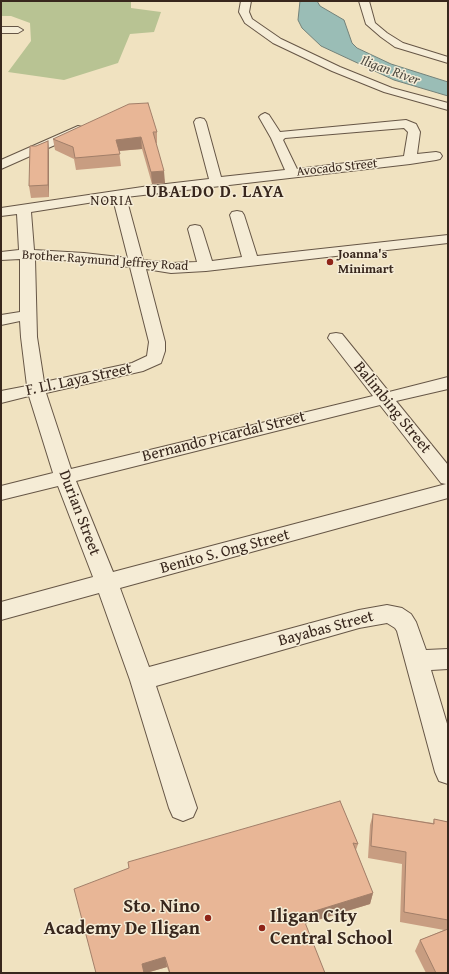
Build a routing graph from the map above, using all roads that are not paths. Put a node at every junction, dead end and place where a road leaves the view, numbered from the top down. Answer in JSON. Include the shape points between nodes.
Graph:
{"nodes":[{"id":1,"x":246,"y":1,"type":"edge"},
{"id":2,"x":364,"y":1,"type":"edge"},
{"id":3,"x":1,"y":30,"type":"edge"},
{"id":4,"x":18,"y":30,"type":"dead end"},
{"id":5,"x":448,"y":60,"type":"edge"},
{"id":6,"x":448,"y":107,"type":"edge"},
{"id":7,"x":265,"y":117,"type":"dead end"},
{"id":8,"x":200,"y":122,"type":"dead end"},
{"id":9,"x":86,"y":126,"type":"edge"},
{"id":10,"x":277,"y":138,"type":"junction"},
{"id":11,"x":436,"y":156,"type":"dead end"},
{"id":12,"x":410,"y":160,"type":"junction"},
{"id":13,"x":1,"y":165,"type":"edge"},
{"id":14,"x":292,"y":173,"type":"junction"},
{"id":15,"x":216,"y":182,"type":"junction"},
{"id":16,"x":120,"y":195,"type":"junction"},
{"id":17,"x":4,"y":207,"type":"edge"},
{"id":18,"x":24,"y":208,"type":"junction"},
{"id":19,"x":237,"y":215,"type":"dead end"},
{"id":20,"x":195,"y":229,"type":"dead end"},
{"id":21,"x":448,"y":240,"type":"edge"},
{"id":22,"x":27,"y":254,"type":"junction"},
{"id":23,"x":1,"y":256,"type":"edge"},
{"id":24,"x":251,"y":262,"type":"junction"},
{"id":25,"x":138,"y":264,"type":"junction"},
{"id":26,"x":206,"y":266,"type":"junction"},
{"id":27,"x":29,"y":315,"type":"junction"},
{"id":28,"x":1,"y":320,"type":"edge"},
{"id":29,"x":336,"y":338,"type":"dead end"},
{"id":30,"x":448,"y":383,"type":"edge"},
{"id":31,"x":36,"y":389,"type":"junction"},
{"id":32,"x":1,"y":397,"type":"edge"},
{"id":33,"x":384,"y":398,"type":"junction"},
{"id":34,"x":64,"y":477,"type":"junction"},
{"id":35,"x":448,"y":478,"type":"edge"},
{"id":36,"x":448,"y":491,"type":"edge"},
{"id":37,"x":1,"y":493,"type":"edge"},
{"id":38,"x":107,"y":584,"type":"junction"},
{"id":39,"x":1,"y":611,"type":"edge"},
{"id":40,"x":142,"y":680,"type":"junction"},
{"id":41,"x":448,"y":772,"type":"edge"},
{"id":42,"x":183,"y":808,"type":"dead end"}],
"edges":[{"from":1,"to":6,"type":"street","via":[[244,12],[248,20],[277,41],[388,90]]},
{"from":2,"to":5,"type":"street","via":[[371,24],[384,35],[399,45]]},
{"from":3,"to":4,"type":"street"},
{"from":7,"to":10,"type":"street"},
{"from":8,"to":15,"type":"street"},
{"from":9,"to":13,"type":"street"},
{"from":10,"to":12,"type":"street","via":[[282,135],[406,124],[412,127],[414,132]]},
{"from":10,"to":14,"type":"street"},
{"from":11,"to":12,"type":"street","name":"Avocado Street"},
{"from":12,"to":14,"type":"street","name":"Avocado Street"},
{"from":14,"to":15,"type":"street","name":"Avocado Street"},
{"from":15,"to":16,"type":"street","name":"Avocado Street"},
{"from":16,"to":18,"type":"street","name":"Avocado Street"},
{"from":16,"to":25,"type":"street"},
{"from":17,"to":18,"type":"street","name":"Avocado Street"},
{"from":18,"to":22,"type":"street","name":"Durian Street"},
{"from":19,"to":24,"type":"street"},
{"from":20,"to":26,"type":"street"},
{"from":21,"to":24,"type":"street","name":"Brother Raymund Jeffrey Road"},
{"from":22,"to":23,"type":"street","name":"Brother Raymund Jeffrey Road"},
{"from":22,"to":25,"type":"street","name":"Brother Raymund Jeffrey Road","via":[[84,257]]},
{"from":22,"to":27,"type":"street","name":"Durian Street"},
{"from":24,"to":26,"type":"street","name":"Brother Raymund Jeffrey Road"},
{"from":25,"to":26,"type":"street","name":"Brother Raymund Jeffrey Road","via":[[171,268]]},
{"from":25,"to":31,"type":"street","name":"F. Ll. Laya Street","via":[[157,342],[155,359],[137,367]]},
{"from":27,"to":28,"type":"street"},
{"from":27,"to":31,"type":"street","name":"Durian Street"},
{"from":29,"to":33,"type":"street","name":"Balimbing Street"},
{"from":30,"to":33,"type":"street","name":"Bernando Picardal Street"},
{"from":31,"to":32,"type":"street","name":"F. Ll. Laya Street"},
{"from":31,"to":34,"type":"street","name":"Durian Street"},
{"from":33,"to":34,"type":"street","name":"Bernando Picardal Street"},
{"from":33,"to":35,"type":"street","name":"Balimbing Street"},
{"from":34,"to":37,"type":"street","name":"Bernando Picardal Street"},
{"from":34,"to":38,"type":"street","name":"Durian Street"},
{"from":36,"to":38,"type":"street","name":"Benito S. Ong Street"},
{"from":38,"to":39,"type":"street","name":"Benito S. Ong Street"},
{"from":38,"to":40,"type":"street","name":"Durian Street"},
{"from":40,"to":41,"type":"street","name":"Bayabas Street","via":[[359,618],[394,615],[403,621],[408,629]]},
{"from":40,"to":42,"type":"street","name":"Durian Street"}]}
